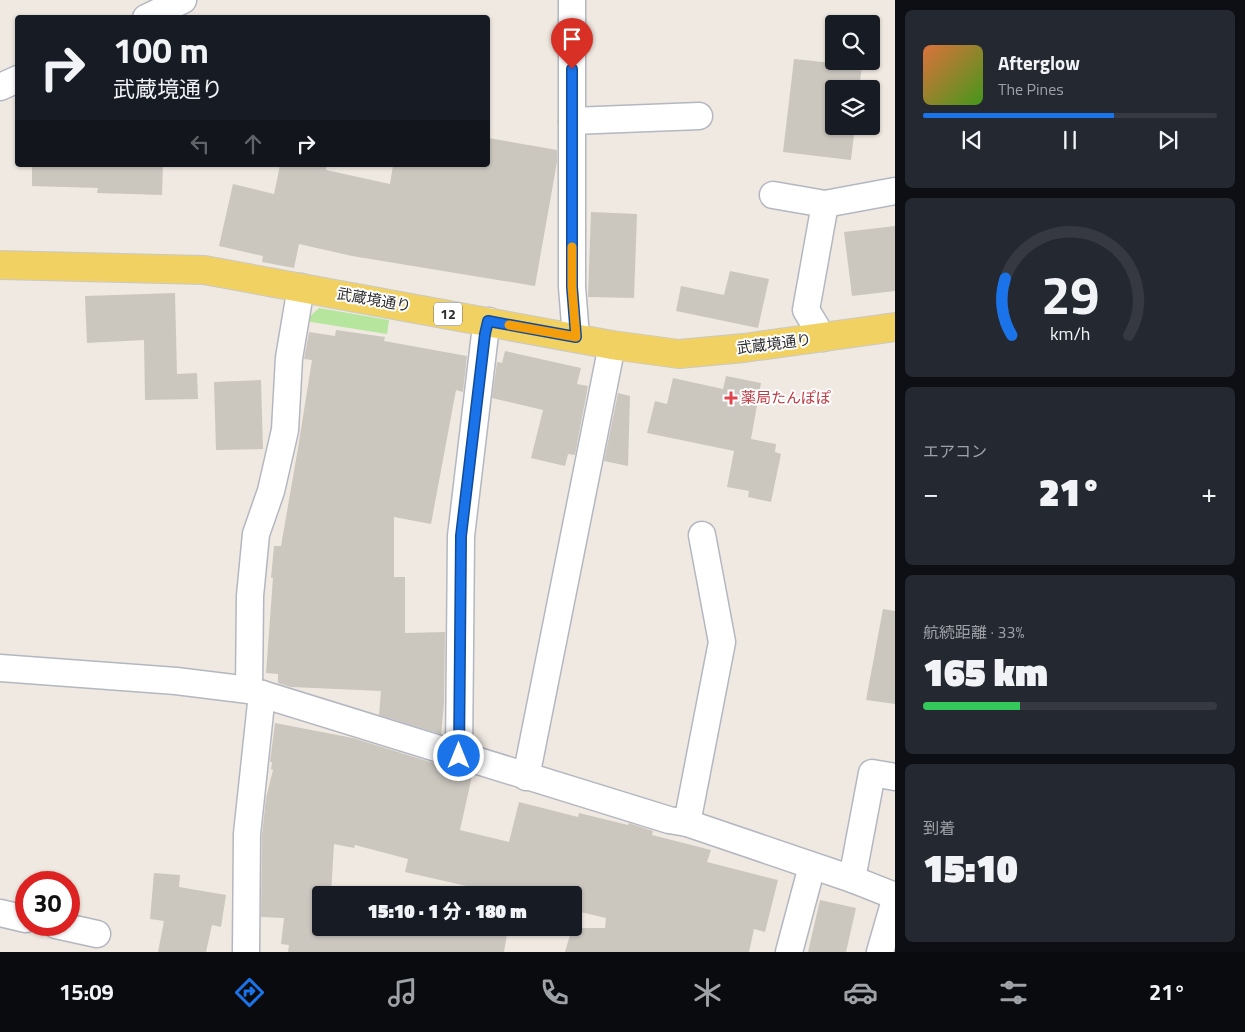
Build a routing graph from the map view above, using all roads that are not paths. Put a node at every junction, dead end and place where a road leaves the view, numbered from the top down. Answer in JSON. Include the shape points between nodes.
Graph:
{"nodes":[{"id":1,"x":183,"y":0,"type":"edge"},
{"id":2,"x":572,"y":0,"type":"edge"},
{"id":3,"x":147,"y":11,"type":"edge"},
{"id":4,"x":15,"y":80,"type":"edge"},
{"id":5,"x":0,"y":87,"type":"edge"},
{"id":6,"x":699,"y":116,"type":"dead end"},
{"id":7,"x":572,"y":121,"type":"junction"},
{"id":8,"x":895,"y":191,"type":"edge"},
{"id":9,"x":773,"y":195,"type":"dead end"},
{"id":10,"x":825,"y":204,"type":"junction"},
{"id":11,"x":0,"y":265,"type":"edge"},
{"id":12,"x":301,"y":287,"type":"junction"},
{"id":13,"x":488,"y":321,"type":"junction"},
{"id":14,"x":895,"y":327,"type":"edge"},
{"id":15,"x":576,"y":337,"type":"junction"},
{"id":16,"x":823,"y":338,"type":"junction"},
{"id":17,"x":612,"y":345,"type":"junction"},
{"id":18,"x":702,"y":535,"type":"dead end"},
{"id":19,"x":0,"y":668,"type":"edge"},
{"id":20,"x":255,"y":692,"type":"junction"},
{"id":21,"x":459,"y":756,"type":"junction"},
{"id":22,"x":526,"y":777,"type":"junction"},
{"id":23,"x":895,"y":777,"type":"edge"},
{"id":24,"x":687,"y":823,"type":"junction"},
{"id":25,"x":812,"y":866,"type":"junction"},
{"id":26,"x":852,"y":879,"type":"junction"},
{"id":27,"x":895,"y":898,"type":"edge"},
{"id":28,"x":0,"y":913,"type":"edge"},
{"id":29,"x":15,"y":916,"type":"edge"},
{"id":30,"x":80,"y":930,"type":"edge"},
{"id":31,"x":97,"y":934,"type":"dead end"},
{"id":32,"x":246,"y":952,"type":"edge"},
{"id":33,"x":789,"y":952,"type":"edge"},
{"id":34,"x":880,"y":952,"type":"edge"}],
"edges":[{"from":1,"to":3,"type":"street"},
{"from":2,"to":7,"type":"street"},
{"from":4,"to":5,"type":"street"},
{"from":6,"to":7,"type":"street"},
{"from":7,"to":15,"type":"street","via":[[572,287]]},
{"from":8,"to":10,"type":"street"},
{"from":9,"to":10,"type":"street"},
{"from":10,"to":16,"type":"street","via":[[806,310]]},
{"from":11,"to":12,"type":"main road","name":"武蔵境通り","number":"12","via":[[204,270]]},
{"from":12,"to":13,"type":"main road","name":"武蔵境通り","number":"12"},
{"from":12,"to":20,"type":"street","via":[[289,358],[285,430],[271,490],[256,534],[250,596]]},
{"from":13,"to":15,"type":"main road","name":"武蔵境通り","number":"12"},
{"from":13,"to":21,"type":"street","via":[[461,536]]},
{"from":14,"to":16,"type":"main road","name":"武蔵境通り","number":"12"},
{"from":15,"to":17,"type":"main road","name":"武蔵境通り","number":"12"},
{"from":16,"to":17,"type":"main road","name":"武蔵境通り","number":"12","via":[[679,354]]},
{"from":17,"to":22,"type":"street"},
{"from":18,"to":24,"type":"street","via":[[722,642]]},
{"from":19,"to":20,"type":"street","via":[[176,681]]},
{"from":20,"to":21,"type":"street"},
{"from":20,"to":32,"type":"street","via":[[247,834]]},
{"from":21,"to":22,"type":"street"},
{"from":22,"to":24,"type":"street"},
{"from":23,"to":26,"type":"street","via":[[872,773]]},
{"from":24,"to":25,"type":"street"},
{"from":25,"to":26,"type":"street"},
{"from":25,"to":33,"type":"street"},
{"from":26,"to":27,"type":"street"},
{"from":27,"to":34,"type":"street"},
{"from":28,"to":29,"type":"street"},
{"from":30,"to":31,"type":"street"}]}
